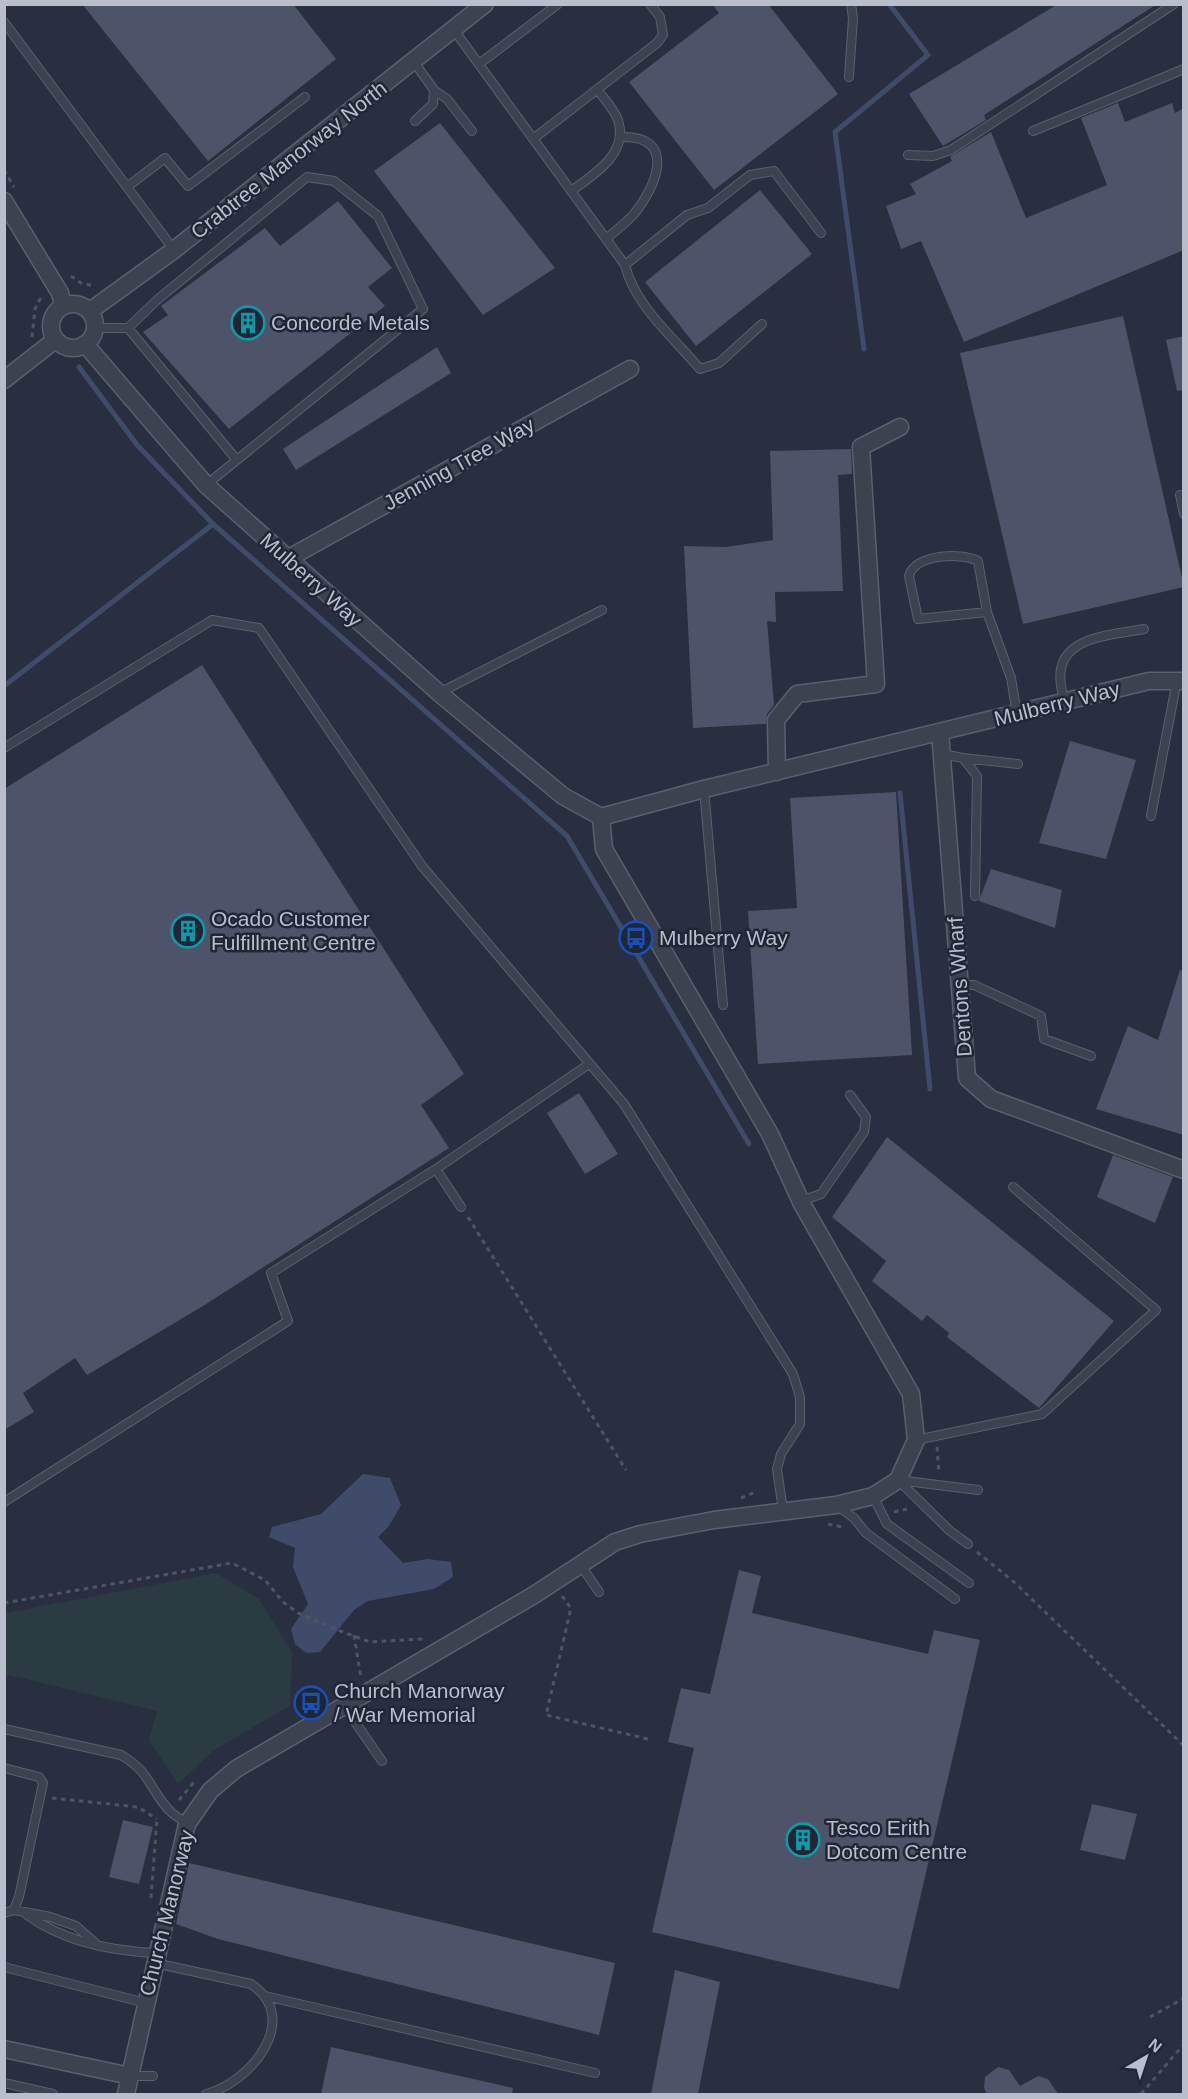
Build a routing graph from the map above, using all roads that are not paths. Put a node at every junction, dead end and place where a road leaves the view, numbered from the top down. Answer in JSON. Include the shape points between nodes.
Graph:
{"nodes":[{"id":1,"x":485,"y":4,"type":"edge"},
{"id":2,"x":558,"y":4,"type":"edge"},
{"id":3,"x":650,"y":4,"type":"edge"},
{"id":4,"x":851,"y":4,"type":"edge"},
{"id":5,"x":1174,"y":4,"type":"edge"},
{"id":6,"x":4,"y":22,"type":"edge"},
{"id":7,"x":454,"y":30,"type":"junction"},
{"id":8,"x":414,"y":62,"type":"junction"},
{"id":9,"x":479,"y":64,"type":"junction"},
{"id":10,"x":1184,"y":69,"type":"edge"},
{"id":11,"x":849,"y":77,"type":"dead end"},
{"id":12,"x":597,"y":89,"type":"junction"},
{"id":13,"x":434,"y":90,"type":"junction"},
{"id":14,"x":305,"y":97,"type":"dead end"},
{"id":15,"x":414,"y":121,"type":"dead end"},
{"id":16,"x":472,"y":131,"type":"dead end"},
{"id":17,"x":1033,"y":131,"type":"dead end"},
{"id":18,"x":622,"y":137,"type":"junction"},
{"id":19,"x":533,"y":139,"type":"junction"},
{"id":20,"x":908,"y":155,"type":"dead end"},
{"id":21,"x":127,"y":187,"type":"junction"},
{"id":22,"x":571,"y":191,"type":"junction"},
{"id":23,"x":4,"y":201,"type":"edge"},
{"id":24,"x":821,"y":233,"type":"dead end"},
{"id":25,"x":606,"y":238,"type":"junction"},
{"id":26,"x":174,"y":250,"type":"junction"},
{"id":27,"x":625,"y":265,"type":"junction"},
{"id":28,"x":63,"y":305,"type":"junction"},
{"id":29,"x":90,"y":311,"type":"junction"},
{"id":30,"x":762,"y":324,"type":"dead end"},
{"id":31,"x":94,"y":328,"type":"junction"},
{"id":32,"x":128,"y":328,"type":"junction"},
{"id":33,"x":55,"y":340,"type":"junction"},
{"id":34,"x":85,"y":344,"type":"junction"},
{"id":35,"x":630,"y":369,"type":"dead end"},
{"id":36,"x":4,"y":380,"type":"edge"},
{"id":37,"x":900,"y":428,"type":"dead end"},
{"id":38,"x":236,"y":459,"type":"junction"},
{"id":39,"x":206,"y":485,"type":"junction"},
{"id":40,"x":1180,"y":495,"type":"dead end"},
{"id":41,"x":1184,"y":514,"type":"edge"},
{"id":42,"x":287,"y":559,"type":"junction"},
{"id":43,"x":602,"y":610,"type":"dead end"},
{"id":44,"x":987,"y":612,"type":"junction"},
{"id":45,"x":1144,"y":629,"type":"dead end"},
{"id":46,"x":1180,"y":680,"type":"edge"},
{"id":47,"x":439,"y":693,"type":"junction"},
{"id":48,"x":1064,"y":702,"type":"junction"},
{"id":49,"x":1017,"y":714,"type":"junction"},
{"id":50,"x":940,"y":732,"type":"junction"},
{"id":51,"x":4,"y":748,"type":"edge"},
{"id":52,"x":942,"y":754,"type":"junction"},
{"id":53,"x":963,"y":758,"type":"junction"},
{"id":54,"x":1018,"y":764,"type":"dead end"},
{"id":55,"x":777,"y":772,"type":"junction"},
{"id":56,"x":704,"y":789,"type":"junction"},
{"id":57,"x":1151,"y":816,"type":"dead end"},
{"id":58,"x":601,"y":818,"type":"junction"},
{"id":59,"x":975,"y":896,"type":"dead end"},
{"id":60,"x":960,"y":985,"type":"junction"},
{"id":61,"x":723,"y":1005,"type":"dead end"},
{"id":62,"x":1091,"y":1056,"type":"dead end"},
{"id":63,"x":589,"y":1064,"type":"junction"},
{"id":64,"x":850,"y":1095,"type":"dead end"},
{"id":65,"x":436,"y":1169,"type":"junction"},
{"id":66,"x":1184,"y":1170,"type":"edge"},
{"id":67,"x":1013,"y":1187,"type":"dead end"},
{"id":68,"x":801,"y":1201,"type":"junction"},
{"id":69,"x":461,"y":1207,"type":"road end"},
{"id":70,"x":916,"y":1440,"type":"junction"},
{"id":71,"x":898,"y":1480,"type":"junction"},
{"id":72,"x":978,"y":1490,"type":"dead end"},
{"id":73,"x":873,"y":1496,"type":"junction"},
{"id":74,"x":4,"y":1502,"type":"edge"},
{"id":75,"x":836,"y":1505,"type":"junction"},
{"id":76,"x":783,"y":1510,"type":"junction"},
{"id":77,"x":968,"y":1544,"type":"road end"},
{"id":78,"x":579,"y":1564,"type":"junction"},
{"id":79,"x":969,"y":1583,"type":"dead end"},
{"id":80,"x":599,"y":1592,"type":"dead end"},
{"id":81,"x":955,"y":1599,"type":"dead end"},
{"id":82,"x":344,"y":1706,"type":"junction"},
{"id":83,"x":4,"y":1729,"type":"edge"},
{"id":84,"x":382,"y":1761,"type":"dead end"},
{"id":85,"x":4,"y":1768,"type":"edge"},
{"id":86,"x":187,"y":1824,"type":"junction"},
{"id":87,"x":15,"y":1910,"type":"junction"},
{"id":88,"x":4,"y":1913,"type":"edge"},
{"id":89,"x":155,"y":1958,"type":"junction"},
{"id":90,"x":4,"y":1967,"type":"edge"},
{"id":91,"x":265,"y":1996,"type":"junction"},
{"id":92,"x":146,"y":2002,"type":"junction"},
{"id":93,"x":4,"y":2049,"type":"edge"},
{"id":94,"x":595,"y":2073,"type":"dead end"},
{"id":95,"x":130,"y":2076,"type":"junction"},
{"id":96,"x":153,"y":2076,"type":"dead end"},
{"id":97,"x":4,"y":2084,"type":"edge"},
{"id":98,"x":53,"y":2094,"type":"edge"},
{"id":99,"x":126,"y":2094,"type":"edge"},
{"id":100,"x":206,"y":2094,"type":"edge"}],
"edges":[{"from":1,"to":7,"type":"street","name":"Crabtree Manorway North"},
{"from":2,"to":9,"type":"lane"},
{"from":3,"to":12,"type":"lane","via":[[660,17],[663,35]]},
{"from":4,"to":11,"type":"lane"},
{"from":5,"to":20,"type":"lane","via":[[951,150],[933,156]]},
{"from":6,"to":21,"type":"lane"},
{"from":7,"to":8,"type":"street","name":"Crabtree Manorway North"},
{"from":7,"to":9,"type":"lane"},
{"from":8,"to":13,"type":"lane"},
{"from":8,"to":26,"type":"street","name":"Crabtree Manorway North"},
{"from":9,"to":19,"type":"lane"},
{"from":10,"to":17,"type":"lane"},
{"from":12,"to":18,"type":"lane","via":[[617,118]]},
{"from":12,"to":19,"type":"lane"},
{"from":13,"to":15,"type":"lane","via":[[433,104]]},
{"from":13,"to":16,"type":"lane","via":[[447,99]]},
{"from":14,"to":21,"type":"lane","via":[[188,186],[165,158]]},
{"from":18,"to":22,"type":"lane","via":[[599,171]]},
{"from":18,"to":25,"type":"lane","via":[[646,141],[654,149],[659,167],[633,216]]},
{"from":19,"to":22,"type":"lane"},
{"from":21,"to":26,"type":"lane"},
{"from":22,"to":25,"type":"lane"},
{"from":23,"to":28,"type":"street","via":[[60,293]]},
{"from":24,"to":27,"type":"lane","via":[[774,171],[750,175],[708,208],[687,216]]},
{"from":25,"to":27,"type":"lane"},
{"from":26,"to":29,"type":"street","name":"Crabtree Manorway North"},
{"from":27,"to":30,"type":"lane","via":[[629,281],[643,303],[700,369],[719,363]]},
{"from":28,"to":29,"type":"street","via":[[78,304]]},
{"from":28,"to":33,"type":"street","via":[[52,316],[50,326]]},
{"from":29,"to":31,"type":"street"},
{"from":31,"to":32,"type":"lane"},
{"from":31,"to":34,"type":"street"},
{"from":32,"to":38,"type":"lane"},
{"from":32,"to":38,"type":"lane","via":[[307,177],[334,182],[378,216],[423,309]]},
{"from":33,"to":34,"type":"street","via":[[72,348]]},
{"from":33,"to":36,"type":"street"},
{"from":34,"to":39,"type":"street","name":"Mulberry Way"},
{"from":35,"to":42,"type":"street","name":"Jenning Tree Way"},
{"from":37,"to":55,"type":"street","via":[[861,447],[876,684],[797,694],[776,720]]},
{"from":38,"to":39,"type":"lane"},
{"from":39,"to":42,"type":"street","name":"Mulberry Way"},
{"from":40,"to":41,"type":"lane"},
{"from":42,"to":47,"type":"street","name":"Mulberry Way"},
{"from":43,"to":47,"type":"lane"},
{"from":44,"to":44,"type":"lane","via":[[918,619],[910,571],[915,565],[934,559],[970,557],[978,561]]},
{"from":44,"to":49,"type":"lane","via":[[1011,678]]},
{"from":45,"to":48,"type":"lane","via":[[1078,645],[1061,667]]},
{"from":46,"to":48,"type":"street","name":"Mulberry Way","via":[[1149,681]]},
{"from":46,"to":57,"type":"lane"},
{"from":47,"to":58,"type":"street","name":"Mulberry Way","via":[[563,796]]},
{"from":48,"to":49,"type":"street","name":"Mulberry Way"},
{"from":49,"to":50,"type":"street","name":"Mulberry Way"},
{"from":50,"to":52,"type":"street","name":"Dentons Wharf"},
{"from":50,"to":55,"type":"street","name":"Mulberry Way"},
{"from":51,"to":63,"type":"lane","via":[[212,620],[259,628],[422,866]]},
{"from":52,"to":53,"type":"lane"},
{"from":52,"to":60,"type":"street","name":"Dentons Wharf"},
{"from":53,"to":54,"type":"lane"},
{"from":53,"to":59,"type":"lane","via":[[977,776]]},
{"from":55,"to":56,"type":"street","name":"Mulberry Way"},
{"from":56,"to":58,"type":"street","name":"Mulberry Way"},
{"from":56,"to":61,"type":"lane"},
{"from":58,"to":68,"type":"street","via":[[604,849],[770,1134]]},
{"from":60,"to":62,"type":"lane","via":[[974,985],[1041,1016],[1044,1039]]},
{"from":60,"to":66,"type":"street","name":"Dentons Wharf","via":[[967,1078],[991,1099]]},
{"from":63,"to":65,"type":"lane"},
{"from":63,"to":76,"type":"lane","via":[[624,1104],[793,1374],[800,1397],[800,1424],[777,1469]]},
{"from":64,"to":68,"type":"lane","via":[[866,1117],[864,1132],[821,1194]]},
{"from":65,"to":69,"type":"lane"},
{"from":65,"to":74,"type":"lane","via":[[271,1273],[288,1321]]},
{"from":67,"to":70,"type":"lane","via":[[1156,1310],[1042,1414]]},
{"from":68,"to":70,"type":"street","via":[[911,1394]]},
{"from":70,"to":71,"type":"street"},
{"from":71,"to":72,"type":"lane"},
{"from":71,"to":73,"type":"street","name":"Church Manorway"},
{"from":71,"to":77,"type":"lane","via":[[950,1532]]},
{"from":73,"to":75,"type":"street","name":"Church Manorway"},
{"from":73,"to":79,"type":"lane","via":[[887,1524]]},
{"from":75,"to":76,"type":"street","name":"Church Manorway"},
{"from":75,"to":81,"type":"lane","via":[[866,1533]]},
{"from":76,"to":78,"type":"street","name":"Church Manorway","via":[[640,1534],[615,1542]]},
{"from":78,"to":80,"type":"lane"},
{"from":78,"to":82,"type":"street","name":"Church Manorway","via":[[534,1595]]},
{"from":82,"to":84,"type":"lane"},
{"from":82,"to":86,"type":"street","name":"Church Manorway","via":[[236,1769],[210,1791]]},
{"from":83,"to":86,"type":"lane","via":[[121,1755],[148,1776],[168,1810]]},
{"from":85,"to":87,"type":"lane","via":[[39,1777],[44,1783]]},
{"from":86,"to":89,"type":"street","name":"Church Manorway"},
{"from":87,"to":88,"type":"lane"},
{"from":87,"to":89,"type":"lane","via":[[76,1926],[97,1946]]},
{"from":89,"to":91,"type":"lane","via":[[251,1984]]},
{"from":89,"to":92,"type":"street","name":"Church Manorway"},
{"from":90,"to":92,"type":"lane"},
{"from":91,"to":94,"type":"lane"},
{"from":91,"to":100,"type":"lane","via":[[273,2034],[262,2054],[221,2091]]},
{"from":92,"to":95,"type":"street","name":"Church Manorway"},
{"from":93,"to":95,"type":"street"},
{"from":95,"to":96,"type":"lane"},
{"from":95,"to":99,"type":"street","name":"Church Manorway"},
{"from":97,"to":98,"type":"lane"}]}
